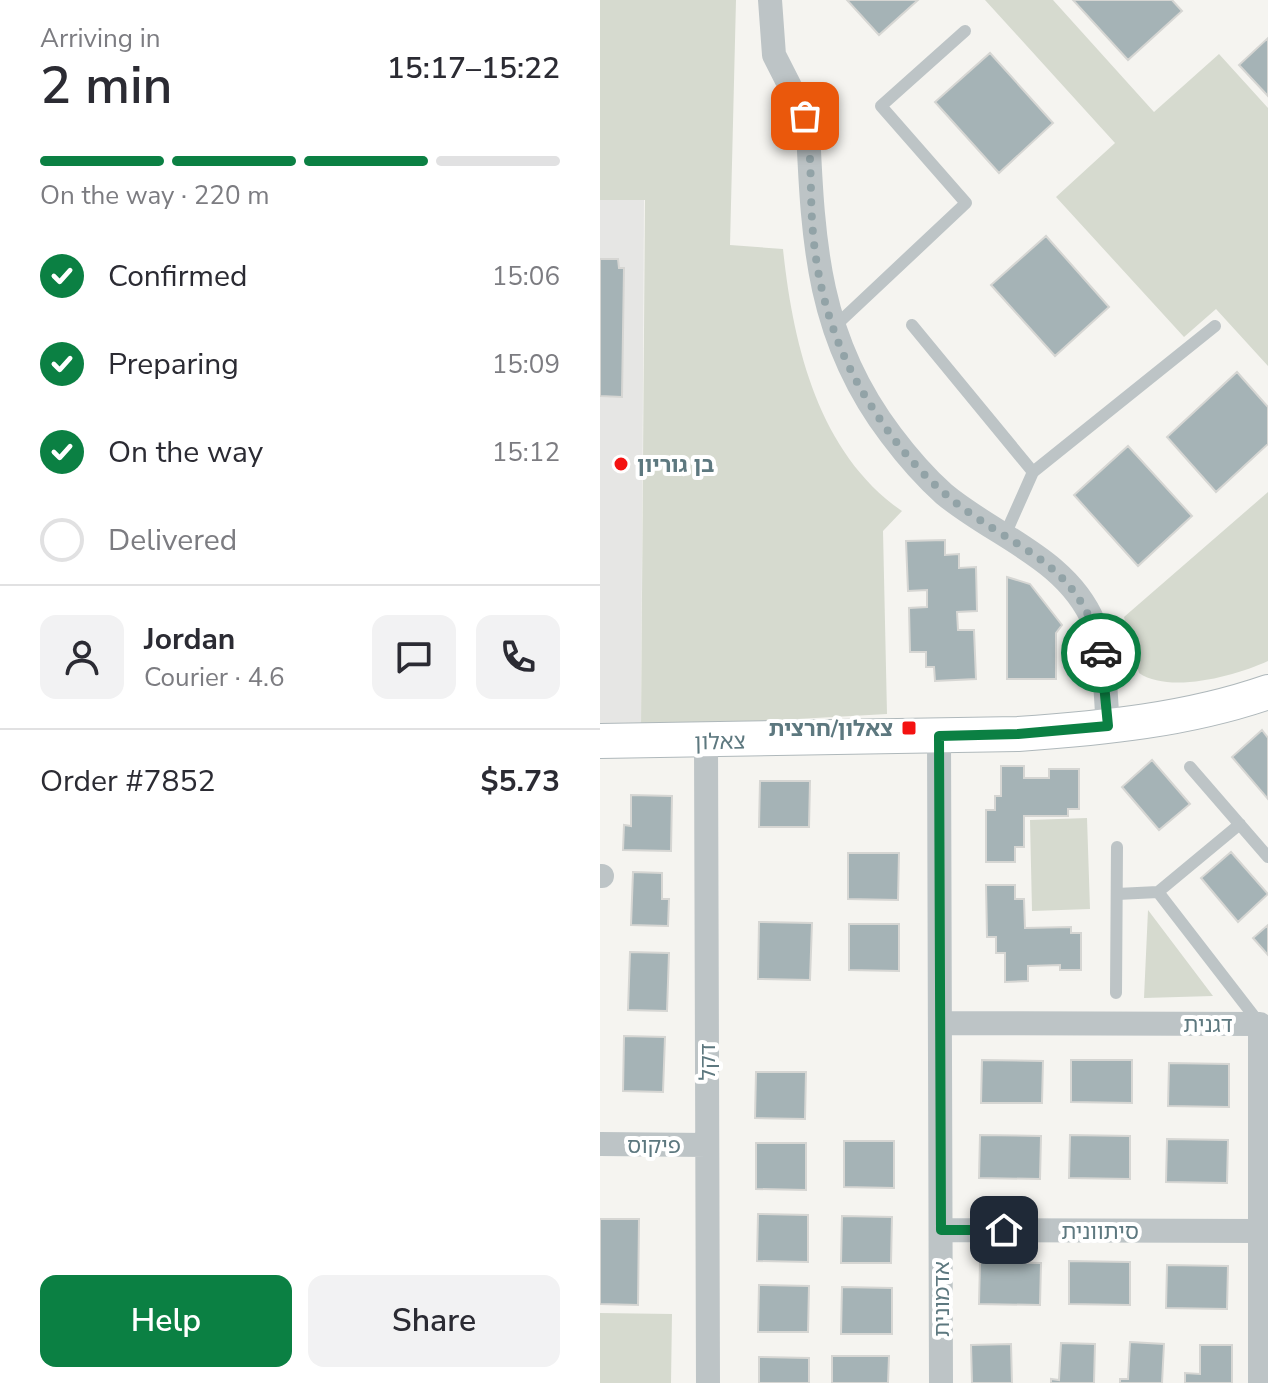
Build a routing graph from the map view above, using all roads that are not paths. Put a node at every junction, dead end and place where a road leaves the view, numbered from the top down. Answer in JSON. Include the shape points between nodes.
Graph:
{"nodes":[{"id":1,"x":770,"y":0,"type":"edge"},
{"id":2,"x":965,"y":31,"type":"dead end"},
{"id":3,"x":912,"y":325,"type":"dead end"},
{"id":4,"x":1215,"y":326,"type":"dead end"},
{"id":5,"x":832,"y":329,"type":"junction"},
{"id":6,"x":1033,"y":472,"type":"junction"},
{"id":7,"x":1005,"y":535,"type":"junction"},
{"id":8,"x":1268,"y":692,"type":"edge"},
{"id":9,"x":1108,"y":726,"type":"junction"},
{"id":10,"x":939,"y":736,"type":"junction"},
{"id":11,"x":600,"y":741,"type":"edge"},
{"id":12,"x":706,"y":741,"type":"junction"},
{"id":13,"x":1190,"y":767,"type":"dead end"},
{"id":14,"x":1240,"y":824,"type":"junction"},
{"id":15,"x":1117,"y":847,"type":"dead end"},
{"id":16,"x":1268,"y":857,"type":"edge"},
{"id":17,"x":1158,"y":892,"type":"junction"},
{"id":18,"x":1117,"y":894,"type":"junction"},
{"id":19,"x":1116,"y":993,"type":"dead end"},
{"id":20,"x":940,"y":1023,"type":"junction"},
{"id":21,"x":1260,"y":1024,"type":"junction"},
{"id":22,"x":1264,"y":1097,"type":"edge"},
{"id":23,"x":600,"y":1144,"type":"edge"},
{"id":24,"x":707,"y":1145,"type":"junction"},
{"id":25,"x":941,"y":1230,"type":"junction"},
{"id":26,"x":1260,"y":1231,"type":"junction"},
{"id":27,"x":1264,"y":1314,"type":"edge"},
{"id":28,"x":708,"y":1383,"type":"edge"},
{"id":29,"x":941,"y":1383,"type":"edge"},
{"id":30,"x":1260,"y":1383,"type":"edge"}],
"edges":[{"from":1,"to":5,"type":"street","via":[[774,55],[808,129],[815,258]]},
{"from":2,"to":5,"type":"lane","via":[[881,106],[966,203]]},
{"from":3,"to":6,"type":"lane"},
{"from":4,"to":6,"type":"lane"},
{"from":5,"to":7,"type":"street","via":[[891,435],[944,493]]},
{"from":6,"to":7,"type":"lane"},
{"from":7,"to":9,"type":"street","via":[[1064,577],[1084,603],[1102,658]]},
{"from":8,"to":9,"type":"street","name":"צאלון","via":[[1189,714]]},
{"from":9,"to":10,"type":"street","name":"צאלון"},
{"from":10,"to":12,"type":"street","name":"צאלון"},
{"from":10,"to":20,"type":"street","name":"אדמונית"},
{"from":11,"to":12,"type":"street","name":"צאלון"},
{"from":12,"to":24,"type":"street","name":"דקל"},
{"from":13,"to":14,"type":"lane"},
{"from":14,"to":16,"type":"lane"},
{"from":14,"to":17,"type":"lane"},
{"from":15,"to":18,"type":"lane"},
{"from":17,"to":18,"type":"lane"},
{"from":17,"to":21,"type":"lane"},
{"from":18,"to":19,"type":"lane"},
{"from":20,"to":21,"type":"street","name":"דגנית"},
{"from":20,"to":25,"type":"street","name":"אדמונית"},
{"from":21,"to":22,"type":"street","name":"דגנית"},
{"from":22,"to":26,"type":"street","name":"דגנית"},
{"from":23,"to":24,"type":"street","name":"פיקוס"},
{"from":24,"to":28,"type":"street","name":"דקל"},
{"from":25,"to":26,"type":"street","name":"סיתוונית"},
{"from":25,"to":29,"type":"street","name":"אדמונית"},
{"from":26,"to":27,"type":"street","name":"דגנית"},
{"from":27,"to":30,"type":"street","name":"דגנית"}]}
